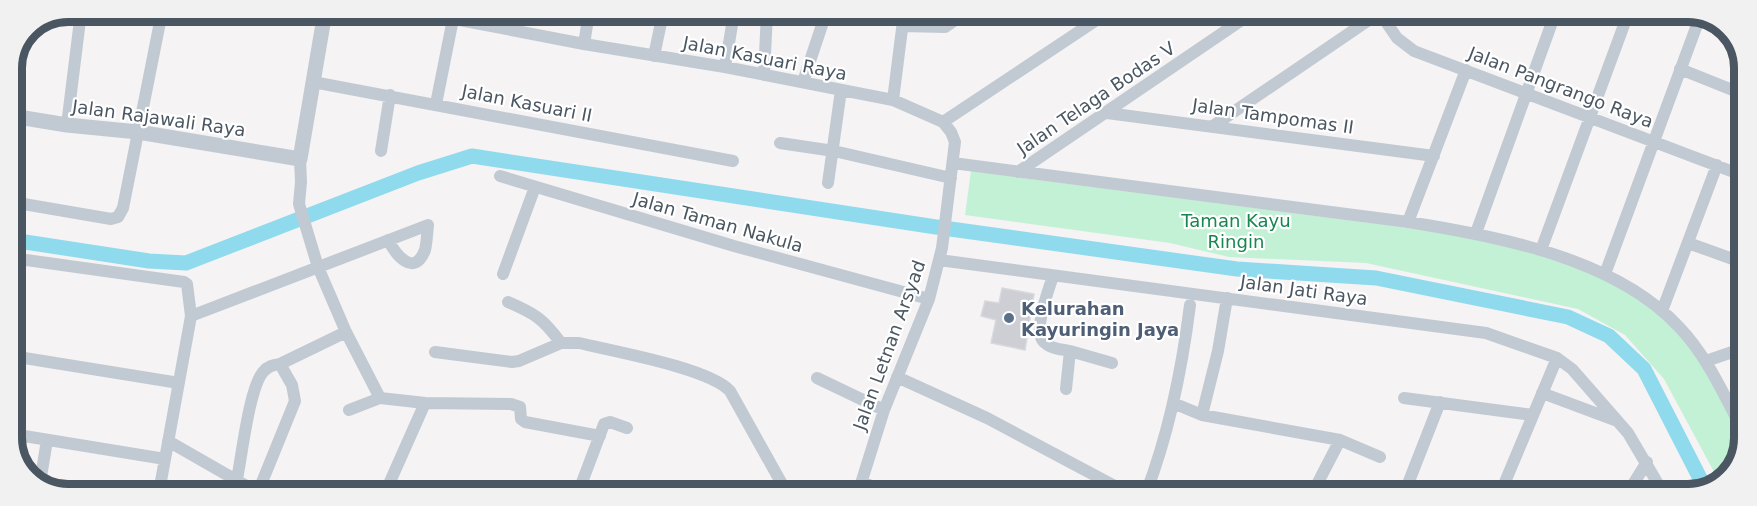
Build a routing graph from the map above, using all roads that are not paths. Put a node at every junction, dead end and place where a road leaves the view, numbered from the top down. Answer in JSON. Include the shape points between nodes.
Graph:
{"nodes":[{"id":1,"x":80,"y":22,"type":"edge"},
{"id":2,"x":160,"y":22,"type":"edge"},
{"id":3,"x":323,"y":22,"type":"edge"},
{"id":4,"x":452,"y":22,"type":"edge"},
{"id":5,"x":470,"y":22,"type":"edge"},
{"id":6,"x":512,"y":22,"type":"edge"},
{"id":7,"x":588,"y":22,"type":"edge"},
{"id":8,"x":661,"y":22,"type":"edge"},
{"id":9,"x":732,"y":22,"type":"edge"},
{"id":10,"x":766,"y":22,"type":"edge"},
{"id":11,"x":823,"y":22,"type":"edge"},
{"id":12,"x":903,"y":22,"type":"edge"},
{"id":13,"x":919,"y":22,"type":"edge"},
{"id":14,"x":946,"y":22,"type":"edge"},
{"id":15,"x":952,"y":22,"type":"edge"},
{"id":16,"x":1094,"y":22,"type":"edge"},
{"id":17,"x":1239,"y":22,"type":"edge"},
{"id":18,"x":1367,"y":22,"type":"edge"},
{"id":19,"x":1385,"y":22,"type":"edge"},
{"id":20,"x":1552,"y":22,"type":"edge"},
{"id":21,"x":1625,"y":22,"type":"edge"},
{"id":22,"x":1697,"y":24,"type":"edge"},
{"id":23,"x":945,"y":27,"type":"junction"},
{"id":24,"x":511,"y":29,"type":"junction"},
{"id":25,"x":584,"y":44,"type":"junction"},
{"id":26,"x":654,"y":56,"type":"junction"},
{"id":27,"x":725,"y":67,"type":"junction"},
{"id":28,"x":1680,"y":69,"type":"junction"},
{"id":29,"x":1466,"y":70,"type":"junction"},
{"id":30,"x":764,"y":75,"type":"junction"},
{"id":31,"x":313,"y":81,"type":"junction"},
{"id":32,"x":803,"y":82,"type":"junction"},
{"id":33,"x":841,"y":90,"type":"junction"},
{"id":34,"x":1734,"y":91,"type":"edge"},
{"id":35,"x":1527,"y":93,"type":"junction"},
{"id":36,"x":390,"y":95,"type":"junction"},
{"id":37,"x":893,"y":100,"type":"junction"},
{"id":38,"x":436,"y":104,"type":"junction"},
{"id":39,"x":1107,"y":113,"type":"junction"},
{"id":40,"x":1589,"y":117,"type":"junction"},
{"id":41,"x":22,"y":118,"type":"edge"},
{"id":42,"x":944,"y":122,"type":"junction"},
{"id":43,"x":67,"y":125,"type":"junction"},
{"id":44,"x":1213,"y":126,"type":"junction"},
{"id":45,"x":138,"y":132,"type":"junction"},
{"id":46,"x":1654,"y":141,"type":"junction"},
{"id":47,"x":780,"y":143,"type":"dead end"},
{"id":48,"x":381,"y":150,"type":"dead end"},
{"id":49,"x":834,"y":151,"type":"junction"},
{"id":50,"x":1434,"y":156,"type":"junction"},
{"id":51,"x":300,"y":159,"type":"junction"},
{"id":52,"x":733,"y":161,"type":"dead end"},
{"id":53,"x":953,"y":162,"type":"junction"},
{"id":54,"x":1717,"y":165,"type":"junction"},
{"id":55,"x":1018,"y":172,"type":"junction"},
{"id":56,"x":1734,"y":172,"type":"edge"},
{"id":57,"x":500,"y":176,"type":"dead end"},
{"id":58,"x":951,"y":178,"type":"junction"},
{"id":59,"x":828,"y":183,"type":"dead end"},
{"id":60,"x":535,"y":187,"type":"junction"},
{"id":61,"x":22,"y":204,"type":"edge"},
{"id":62,"x":1408,"y":222,"type":"junction"},
{"id":63,"x":1476,"y":233,"type":"junction"},
{"id":64,"x":388,"y":240,"type":"junction"},
{"id":65,"x":1688,"y":243,"type":"junction"},
{"id":66,"x":1541,"y":250,"type":"junction"},
{"id":67,"x":940,"y":254,"type":"junction"},
{"id":68,"x":23,"y":259,"type":"edge"},
{"id":69,"x":1734,"y":259,"type":"edge"},
{"id":70,"x":318,"y":267,"type":"junction"},
{"id":71,"x":503,"y":274,"type":"dead end"},
{"id":72,"x":1605,"y":274,"type":"junction"},
{"id":73,"x":1053,"y":276,"type":"junction"},
{"id":74,"x":1227,"y":298,"type":"junction"},
{"id":75,"x":928,"y":299,"type":"junction"},
{"id":76,"x":508,"y":302,"type":"dead end"},
{"id":77,"x":1190,"y":306,"type":"dead end"},
{"id":78,"x":1662,"y":311,"type":"junction"},
{"id":79,"x":191,"y":316,"type":"junction"},
{"id":80,"x":346,"y":332,"type":"junction"},
{"id":81,"x":561,"y":343,"type":"junction"},
{"id":82,"x":1070,"y":351,"type":"junction"},
{"id":83,"x":1734,"y":351,"type":"edge"},
{"id":84,"x":435,"y":352,"type":"dead end"},
{"id":85,"x":23,"y":358,"type":"edge"},
{"id":86,"x":1557,"y":358,"type":"junction"},
{"id":87,"x":1706,"y":361,"type":"junction"},
{"id":88,"x":1112,"y":363,"type":"dead end"},
{"id":89,"x":280,"y":364,"type":"junction"},
{"id":90,"x":897,"y":377,"type":"junction"},
{"id":91,"x":817,"y":378,"type":"dead end"},
{"id":92,"x":179,"y":383,"type":"junction"},
{"id":93,"x":1066,"y":389,"type":"dead end"},
{"id":94,"x":1542,"y":393,"type":"junction"},
{"id":95,"x":380,"y":398,"type":"junction"},
{"id":96,"x":1404,"y":398,"type":"dead end"},
{"id":97,"x":1440,"y":402,"type":"junction"},
{"id":98,"x":425,"y":403,"type":"junction"},
{"id":99,"x":1173,"y":403,"type":"junction"},
{"id":100,"x":349,"y":410,"type":"dead end"},
{"id":101,"x":884,"y":410,"type":"junction"},
{"id":102,"x":1734,"y":414,"type":"edge"},
{"id":103,"x":1533,"y":415,"type":"junction"},
{"id":104,"x":1202,"y":416,"type":"junction"},
{"id":105,"x":1618,"y":421,"type":"junction"},
{"id":106,"x":627,"y":428,"type":"dead end"},
{"id":107,"x":23,"y":436,"type":"edge"},
{"id":108,"x":600,"y":436,"type":"junction"},
{"id":109,"x":46,"y":440,"type":"junction"},
{"id":110,"x":1340,"y":440,"type":"junction"},
{"id":111,"x":168,"y":441,"type":"junction"},
{"id":112,"x":1380,"y":457,"type":"dead end"},
{"id":113,"x":165,"y":459,"type":"junction"},
{"id":114,"x":1647,"y":462,"type":"junction"},
{"id":115,"x":41,"y":475,"type":"edge"},
{"id":116,"x":237,"y":479,"type":"junction"},
{"id":117,"x":160,"y":484,"type":"edge"},
{"id":118,"x":245,"y":484,"type":"edge"},
{"id":119,"x":260,"y":484,"type":"edge"},
{"id":120,"x":392,"y":484,"type":"edge"},
{"id":121,"x":581,"y":484,"type":"edge"},
{"id":122,"x":782,"y":484,"type":"edge"},
{"id":123,"x":861,"y":484,"type":"edge"},
{"id":124,"x":1111,"y":484,"type":"edge"},
{"id":125,"x":1150,"y":484,"type":"edge"},
{"id":126,"x":1317,"y":484,"type":"edge"},
{"id":127,"x":1408,"y":484,"type":"edge"},
{"id":128,"x":1504,"y":484,"type":"edge"},
{"id":129,"x":1633,"y":484,"type":"edge"},
{"id":130,"x":1659,"y":484,"type":"edge"}],
"edges":[{"from":1,"to":43,"type":"street"},
{"from":2,"to":45,"type":"street"},
{"from":3,"to":31,"type":"street"},
{"from":4,"to":38,"type":"street"},
{"from":5,"to":24,"type":"street","name":"Jalan Kasuari Raya"},
{"from":6,"to":24,"type":"street"},
{"from":7,"to":25,"type":"street"},
{"from":8,"to":26,"type":"street"},
{"from":9,"to":27,"type":"street"},
{"from":10,"to":30,"type":"street"},
{"from":11,"to":32,"type":"street"},
{"from":12,"to":37,"type":"street"},
{"from":13,"to":23,"type":"street"},
{"from":14,"to":23,"type":"street"},
{"from":15,"to":23,"type":"street"},
{"from":16,"to":42,"type":"street"},
{"from":17,"to":39,"type":"street","name":"Jalan Telaga Bodas V"},
{"from":18,"to":44,"type":"street"},
{"from":19,"to":29,"type":"street","name":"Jalan Pangrango Raya","via":[[1414,51]]},
{"from":20,"to":35,"type":"street"},
{"from":21,"to":40,"type":"street"},
{"from":22,"to":28,"type":"street"},
{"from":24,"to":25,"type":"street","name":"Jalan Kasuari Raya"},
{"from":25,"to":26,"type":"street","name":"Jalan Kasuari Raya"},
{"from":26,"to":27,"type":"street","name":"Jalan Kasuari Raya"},
{"from":27,"to":30,"type":"street","name":"Jalan Kasuari Raya"},
{"from":28,"to":34,"type":"street"},
{"from":28,"to":46,"type":"street"},
{"from":29,"to":35,"type":"street","name":"Jalan Pangrango Raya"},
{"from":29,"to":50,"type":"street"},
{"from":30,"to":32,"type":"street","name":"Jalan Kasuari Raya"},
{"from":31,"to":36,"type":"street","name":"Jalan Kasuari II"},
{"from":31,"to":51,"type":"street"},
{"from":32,"to":33,"type":"street","name":"Jalan Kasuari Raya"},
{"from":33,"to":37,"type":"street","name":"Jalan Kasuari Raya"},
{"from":33,"to":49,"type":"street"},
{"from":35,"to":40,"type":"street","name":"Jalan Pangrango Raya"},
{"from":35,"to":63,"type":"street"},
{"from":36,"to":38,"type":"street","name":"Jalan Kasuari II"},
{"from":36,"to":48,"type":"street"},
{"from":37,"to":42,"type":"street"},
{"from":38,"to":52,"type":"street","name":"Jalan Kasuari II"},
{"from":39,"to":44,"type":"street","name":"Jalan Tampomas II"},
{"from":39,"to":55,"type":"street","name":"Jalan Telaga Bodas V"},
{"from":40,"to":46,"type":"street","name":"Jalan Pangrango Raya"},
{"from":40,"to":66,"type":"street"},
{"from":41,"to":43,"type":"street","name":"Jalan Rajawali Raya"},
{"from":42,"to":53,"type":"street","name":"Jalan Letnan Arsyad","via":[[955,142]]},
{"from":43,"to":45,"type":"street","name":"Jalan Rajawali Raya"},
{"from":44,"to":50,"type":"street","name":"Jalan Tampomas II"},
{"from":45,"to":51,"type":"street","name":"Jalan Rajawali Raya"},
{"from":45,"to":61,"type":"street","via":[[118,217]]},
{"from":46,"to":54,"type":"street","name":"Jalan Pangrango Raya"},
{"from":46,"to":72,"type":"street"},
{"from":47,"to":49,"type":"street"},
{"from":49,"to":58,"type":"street"},
{"from":49,"to":59,"type":"street"},
{"from":50,"to":62,"type":"street"},
{"from":51,"to":70,"type":"street","via":[[299,204]]},
{"from":53,"to":55,"type":"street"},
{"from":53,"to":58,"type":"street","name":"Jalan Letnan Arsyad"},
{"from":54,"to":56,"type":"street","name":"Jalan Pangrango Raya"},
{"from":54,"to":65,"type":"street"},
{"from":55,"to":62,"type":"street"},
{"from":57,"to":60,"type":"street","name":"Jalan Taman Nakula"},
{"from":58,"to":67,"type":"street","name":"Jalan Letnan Arsyad"},
{"from":60,"to":71,"type":"street"},
{"from":60,"to":75,"type":"street","name":"Jalan Taman Nakula"},
{"from":62,"to":63,"type":"street"},
{"from":63,"to":66,"type":"street"},
{"from":64,"to":64,"type":"street","via":[[396,255],[407,263],[417,261],[424,251],[428,225]]},
{"from":64,"to":70,"type":"street"},
{"from":65,"to":69,"type":"street"},
{"from":65,"to":78,"type":"street"},
{"from":66,"to":72,"type":"street"},
{"from":67,"to":73,"type":"street","name":"Jalan Jati Raya"},
{"from":67,"to":75,"type":"street","name":"Jalan Letnan Arsyad"},
{"from":68,"to":79,"type":"street","via":[[184,282],[189,288]]},
{"from":70,"to":79,"type":"street"},
{"from":70,"to":80,"type":"street"},
{"from":72,"to":78,"type":"street"},
{"from":73,"to":74,"type":"street","name":"Jalan Jati Raya"},
{"from":73,"to":82,"type":"street","via":[[1040,334],[1044,343]]},
{"from":74,"to":86,"type":"street","name":"Jalan Jati Raya","via":[[1486,333]]},
{"from":74,"to":104,"type":"street"},
{"from":75,"to":90,"type":"street","name":"Jalan Letnan Arsyad"},
{"from":76,"to":81,"type":"street","via":[[542,319]]},
{"from":77,"to":99,"type":"street"},
{"from":78,"to":87,"type":"street"},
{"from":79,"to":92,"type":"street"},
{"from":80,"to":89,"type":"street"},
{"from":80,"to":95,"type":"street"},
{"from":81,"to":84,"type":"street","via":[[512,362]]},
{"from":81,"to":122,"type":"street","via":[[579,343],[688,369],[726,387]]},
{"from":82,"to":88,"type":"street"},
{"from":82,"to":93,"type":"street"},
{"from":83,"to":87,"type":"street"},
{"from":85,"to":92,"type":"street"},
{"from":86,"to":94,"type":"street"},
{"from":86,"to":105,"type":"street","name":"Jalan Jati Raya","via":[[1587,384]]},
{"from":87,"to":102,"type":"street"},
{"from":89,"to":116,"type":"street","via":[[271,365],[262,373]]},
{"from":89,"to":119,"type":"street","via":[[292,385],[295,401]]},
{"from":90,"to":101,"type":"street","name":"Jalan Letnan Arsyad"},
{"from":90,"to":124,"type":"street","via":[[987,418]]},
{"from":91,"to":101,"type":"street"},
{"from":92,"to":111,"type":"street"},
{"from":94,"to":103,"type":"street"},
{"from":94,"to":105,"type":"street"},
{"from":95,"to":98,"type":"street"},
{"from":95,"to":100,"type":"street"},
{"from":96,"to":97,"type":"street"},
{"from":97,"to":103,"type":"street"},
{"from":97,"to":127,"type":"street"},
{"from":98,"to":108,"type":"street","via":[[511,404],[520,407],[522,421]]},
{"from":98,"to":120,"type":"street"},
{"from":99,"to":104,"type":"street"},
{"from":99,"to":125,"type":"street"},
{"from":101,"to":123,"type":"street","name":"Jalan Letnan Arsyad"},
{"from":103,"to":128,"type":"street"},
{"from":104,"to":110,"type":"street"},
{"from":105,"to":114,"type":"street","name":"Jalan Jati Raya"},
{"from":106,"to":108,"type":"street","via":[[607,422]]},
{"from":107,"to":109,"type":"street"},
{"from":108,"to":121,"type":"street"},
{"from":109,"to":113,"type":"street"},
{"from":109,"to":115,"type":"street"},
{"from":110,"to":112,"type":"street"},
{"from":110,"to":126,"type":"street"},
{"from":111,"to":113,"type":"street"},
{"from":111,"to":116,"type":"street"},
{"from":113,"to":117,"type":"street"},
{"from":114,"to":129,"type":"street"},
{"from":114,"to":130,"type":"street","name":"Jalan Jati Raya"},
{"from":116,"to":118,"type":"street"}]}
